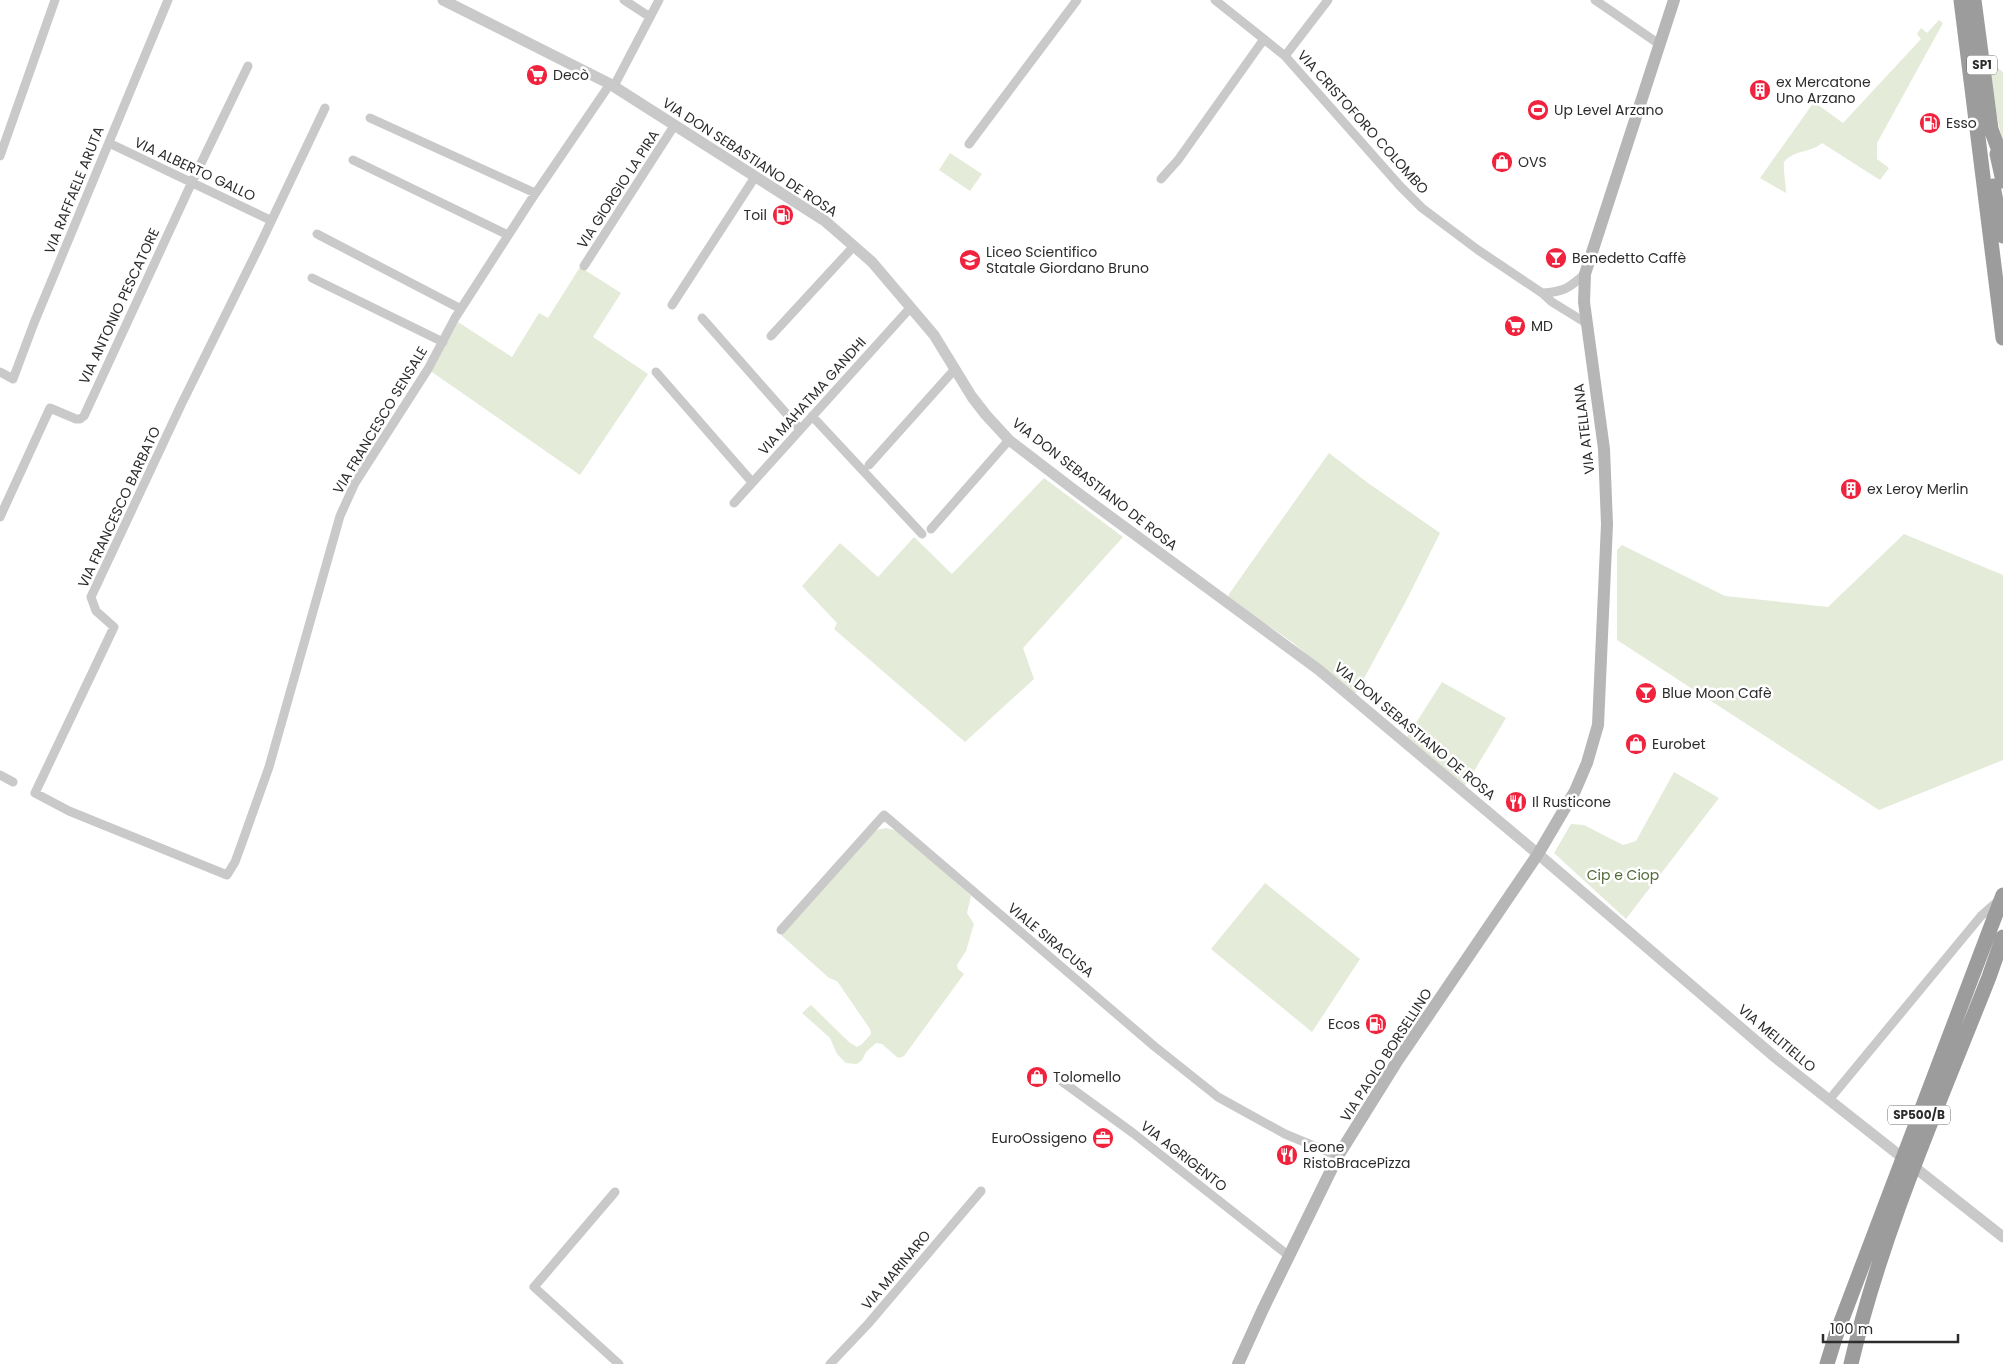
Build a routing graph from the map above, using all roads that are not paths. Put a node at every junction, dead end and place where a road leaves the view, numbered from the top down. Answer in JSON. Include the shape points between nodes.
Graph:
{"nodes":[{"id":1,"x":55,"y":0,"type":"edge"},
{"id":2,"x":168,"y":0,"type":"edge"},
{"id":3,"x":443,"y":0,"type":"edge"},
{"id":4,"x":624,"y":0,"type":"edge"},
{"id":5,"x":659,"y":0,"type":"edge"},
{"id":6,"x":1077,"y":0,"type":"edge"},
{"id":7,"x":1215,"y":0,"type":"edge"},
{"id":8,"x":1328,"y":0,"type":"edge"},
{"id":9,"x":1595,"y":0,"type":"edge"},
{"id":10,"x":1674,"y":0,"type":"edge"},
{"id":11,"x":1961,"y":0,"type":"edge"},
{"id":12,"x":1974,"y":0,"type":"edge"},
{"id":13,"x":650,"y":17,"type":"junction"},
{"id":14,"x":1264,"y":39,"type":"junction"},
{"id":15,"x":1659,"y":44,"type":"junction"},
{"id":16,"x":1285,"y":56,"type":"junction"},
{"id":17,"x":248,"y":66,"type":"dead end"},
{"id":18,"x":612,"y":85,"type":"junction"},
{"id":19,"x":1973,"y":89,"type":"junction"},
{"id":20,"x":325,"y":108,"type":"dead end"},
{"id":21,"x":370,"y":118,"type":"dead end"},
{"id":22,"x":674,"y":126,"type":"junction"},
{"id":23,"x":1991,"y":129,"type":"junction"},
{"id":24,"x":108,"y":143,"type":"junction"},
{"id":25,"x":970,"y":144,"type":"dead end"},
{"id":26,"x":0,"y":156,"type":"edge"},
{"id":27,"x":353,"y":160,"type":"dead end"},
{"id":28,"x":2003,"y":162,"type":"edge"},
{"id":29,"x":755,"y":177,"type":"junction"},
{"id":30,"x":1161,"y":179,"type":"dead end"},
{"id":31,"x":2003,"y":181,"type":"edge"},
{"id":32,"x":192,"y":182,"type":"junction"},
{"id":33,"x":535,"y":193,"type":"junction"},
{"id":34,"x":270,"y":220,"type":"junction"},
{"id":35,"x":317,"y":234,"type":"dead end"},
{"id":36,"x":508,"y":235,"type":"junction"},
{"id":37,"x":2003,"y":236,"type":"edge"},
{"id":38,"x":854,"y":246,"type":"junction"},
{"id":39,"x":584,"y":266,"type":"dead end"},
{"id":40,"x":1585,"y":274,"type":"junction"},
{"id":41,"x":312,"y":278,"type":"dead end"},
{"id":42,"x":1542,"y":292,"type":"junction"},
{"id":43,"x":672,"y":305,"type":"dead end"},
{"id":44,"x":910,"y":307,"type":"junction"},
{"id":45,"x":461,"y":309,"type":"junction"},
{"id":46,"x":702,"y":318,"type":"dead end"},
{"id":47,"x":1586,"y":323,"type":"junction"},
{"id":48,"x":772,"y":336,"type":"dead end"},
{"id":49,"x":2003,"y":338,"type":"edge"},
{"id":50,"x":443,"y":342,"type":"junction"},
{"id":51,"x":956,"y":369,"type":"junction"},
{"id":52,"x":0,"y":372,"type":"edge"},
{"id":53,"x":656,"y":372,"type":"dead end"},
{"id":54,"x":812,"y":416,"type":"junction"},
{"id":55,"x":800,"y":429,"type":"junction"},
{"id":56,"x":1009,"y":440,"type":"junction"},
{"id":57,"x":869,"y":465,"type":"dead end"},
{"id":58,"x":752,"y":482,"type":"junction"},
{"id":59,"x":734,"y":503,"type":"dead end"},
{"id":60,"x":0,"y":517,"type":"edge"},
{"id":61,"x":0,"y":775,"type":"edge"},
{"id":62,"x":13,"y":782,"type":"dead end"},
{"id":63,"x":1538,"y":854,"type":"junction"},
{"id":64,"x":211,"y":870,"type":"joint"},
{"id":65,"x":2003,"y":896,"type":"edge"},
{"id":66,"x":780,"y":930,"type":"dead end"},
{"id":67,"x":2003,"y":937,"type":"edge"},
{"id":68,"x":1060,"y":1080,"type":"dead end"},
{"id":69,"x":1829,"y":1100,"type":"junction"},
{"id":70,"x":1338,"y":1156,"type":"junction"},
{"id":71,"x":980,"y":1191,"type":"dead end"},
{"id":72,"x":615,"y":1192,"type":"dead end"},
{"id":73,"x":2003,"y":1237,"type":"edge"},
{"id":74,"x":1290,"y":1256,"type":"junction"},
{"id":75,"x":619,"y":1364,"type":"edge"},
{"id":76,"x":830,"y":1364,"type":"edge"},
{"id":77,"x":1238,"y":1364,"type":"edge"},
{"id":78,"x":1827,"y":1364,"type":"edge"},
{"id":79,"x":1850,"y":1364,"type":"edge"}],
"edges":[{"from":1,"to":26,"type":"street"},
{"from":2,"to":24,"type":"street","name":"VIA RAFFAELE ARUTA"},
{"from":3,"to":18,"type":"street","name":"VIA DON SEBASTIANO DE ROSA"},
{"from":4,"to":13,"type":"street"},
{"from":5,"to":13,"type":"street","name":"VIA FRANCESCO SENSALE"},
{"from":6,"to":25,"type":"street"},
{"from":7,"to":14,"type":"street","name":"VIA CRISTOFORO COLOMBO"},
{"from":8,"to":16,"type":"street"},
{"from":9,"to":15,"type":"street"},
{"from":10,"to":15,"type":"main road","name":"VIA ATELLANA"},
{"from":11,"to":19,"type":"highway","number":"SP1"},
{"from":12,"to":23,"type":"highway","number":"SP1"},
{"from":13,"to":18,"type":"street","name":"VIA FRANCESCO SENSALE"},
{"from":14,"to":16,"type":"street","name":"VIA CRISTOFORO COLOMBO"},
{"from":14,"to":30,"type":"street"},
{"from":15,"to":40,"type":"main road","name":"VIA ATELLANA"},
{"from":16,"to":42,"type":"street","name":"VIA CRISTOFORO COLOMBO","via":[[1422,208]]},
{"from":17,"to":32,"type":"street","name":"VIA ANTONIO PESCATORE"},
{"from":18,"to":22,"type":"street","name":"VIA DON SEBASTIANO DE ROSA"},
{"from":18,"to":33,"type":"street","name":"VIA FRANCESCO SENSALE"},
{"from":19,"to":37,"type":"highway"},
{"from":19,"to":49,"type":"highway","number":"SP1"},
{"from":20,"to":34,"type":"street","name":"VIA FRANCESCO BARBATO"},
{"from":21,"to":33,"type":"street"},
{"from":22,"to":29,"type":"street","name":"VIA DON SEBASTIANO DE ROSA"},
{"from":22,"to":39,"type":"street","name":"VIA GIORGIO LA PIRA"},
{"from":23,"to":28,"type":"highway","number":"SP1"},
{"from":23,"to":31,"type":"highway"},
{"from":24,"to":32,"type":"street","name":"VIA ALBERTO GALLO"},
{"from":24,"to":52,"type":"street","name":"VIA RAFFAELE ARUTA","via":[[13,379]]},
{"from":27,"to":36,"type":"street"},
{"from":29,"to":38,"type":"street","name":"VIA DON SEBASTIANO DE ROSA","via":[[825,221]]},
{"from":29,"to":43,"type":"street"},
{"from":32,"to":34,"type":"street","name":"VIA ALBERTO GALLO"},
{"from":32,"to":60,"type":"street","name":"VIA ANTONIO PESCATORE","via":[[84,416],[80,420],[50,408]]},
{"from":33,"to":36,"type":"street","name":"VIA FRANCESCO SENSALE"},
{"from":34,"to":64,"type":"street","name":"VIA FRANCESCO BARBATO","via":[[91,597],[96,611],[114,627],[35,793],[69,811]]},
{"from":35,"to":45,"type":"street"},
{"from":36,"to":45,"type":"street","name":"VIA FRANCESCO SENSALE"},
{"from":38,"to":44,"type":"street","name":"VIA DON SEBASTIANO DE ROSA"},
{"from":38,"to":48,"type":"street"},
{"from":40,"to":42,"type":"street","via":[[1566,290]]},
{"from":40,"to":47,"type":"main road","name":"VIA ATELLANA"},
{"from":41,"to":50,"type":"street"},
{"from":42,"to":47,"type":"street","name":"VIA CRISTOFORO COLOMBO"},
{"from":44,"to":51,"type":"street","name":"VIA DON SEBASTIANO DE ROSA","via":[[941,343]]},
{"from":44,"to":54,"type":"street","name":"VIA MAHATMA GANDHI"},
{"from":45,"to":50,"type":"street","name":"VIA FRANCESCO SENSALE"},
{"from":46,"to":55,"type":"street"},
{"from":47,"to":63,"type":"main road","name":"VIA ATELLANA","via":[[1604,449],[1607,524],[1598,725],[1575,791]]},
{"from":50,"to":64,"type":"street","name":"VIA FRANCESCO SENSALE","via":[[364,468],[340,516],[269,767],[235,862],[227,875]]},
{"from":51,"to":56,"type":"street","name":"VIA DON SEBASTIANO DE ROSA","via":[[986,415]]},
{"from":51,"to":57,"type":"street"},
{"from":53,"to":58,"type":"street"},
{"from":54,"to":55,"type":"street","name":"VIA MAHATMA GANDHI"},
{"from":54,"to":56,"type":"street","via":[[926,531]]},
{"from":55,"to":58,"type":"street","name":"VIA MAHATMA GANDHI"},
{"from":56,"to":63,"type":"street","name":"VIA DON SEBASTIANO DE ROSA","via":[[1319,670]]},
{"from":58,"to":59,"type":"street","name":"VIA MAHATMA GANDHI"},
{"from":61,"to":62,"type":"street"},
{"from":63,"to":69,"type":"street","name":"VIA MELITIELLO"},
{"from":63,"to":70,"type":"main road","name":"VIA PAOLO BORSELLINO","via":[[1396,1063]]},
{"from":65,"to":69,"type":"street","via":[[1981,916]]},
{"from":65,"to":78,"type":"highway","number":"SP500/B","bridge":true},
{"from":66,"to":70,"type":"street","name":"VIALE SIRACUSA","via":[[884,814],[1154,1046],[1218,1096],[1285,1134]]},
{"from":67,"to":79,"type":"highway","number":"SP500/B","bridge":true,"via":[[1894,1218]]},
{"from":68,"to":74,"type":"street","name":"VIA AGRIGENTO","via":[[1133,1132]]},
{"from":69,"to":73,"type":"street","name":"VIA MELITIELLO"},
{"from":70,"to":74,"type":"main road","name":"VIA PAOLO BORSELLINO"},
{"from":71,"to":76,"type":"street","name":"VIA MARINARO","via":[[868,1324]]},
{"from":72,"to":75,"type":"street","via":[[534,1287]]},
{"from":74,"to":77,"type":"main road","name":"VIA PAOLO BORSELLINO"}]}
